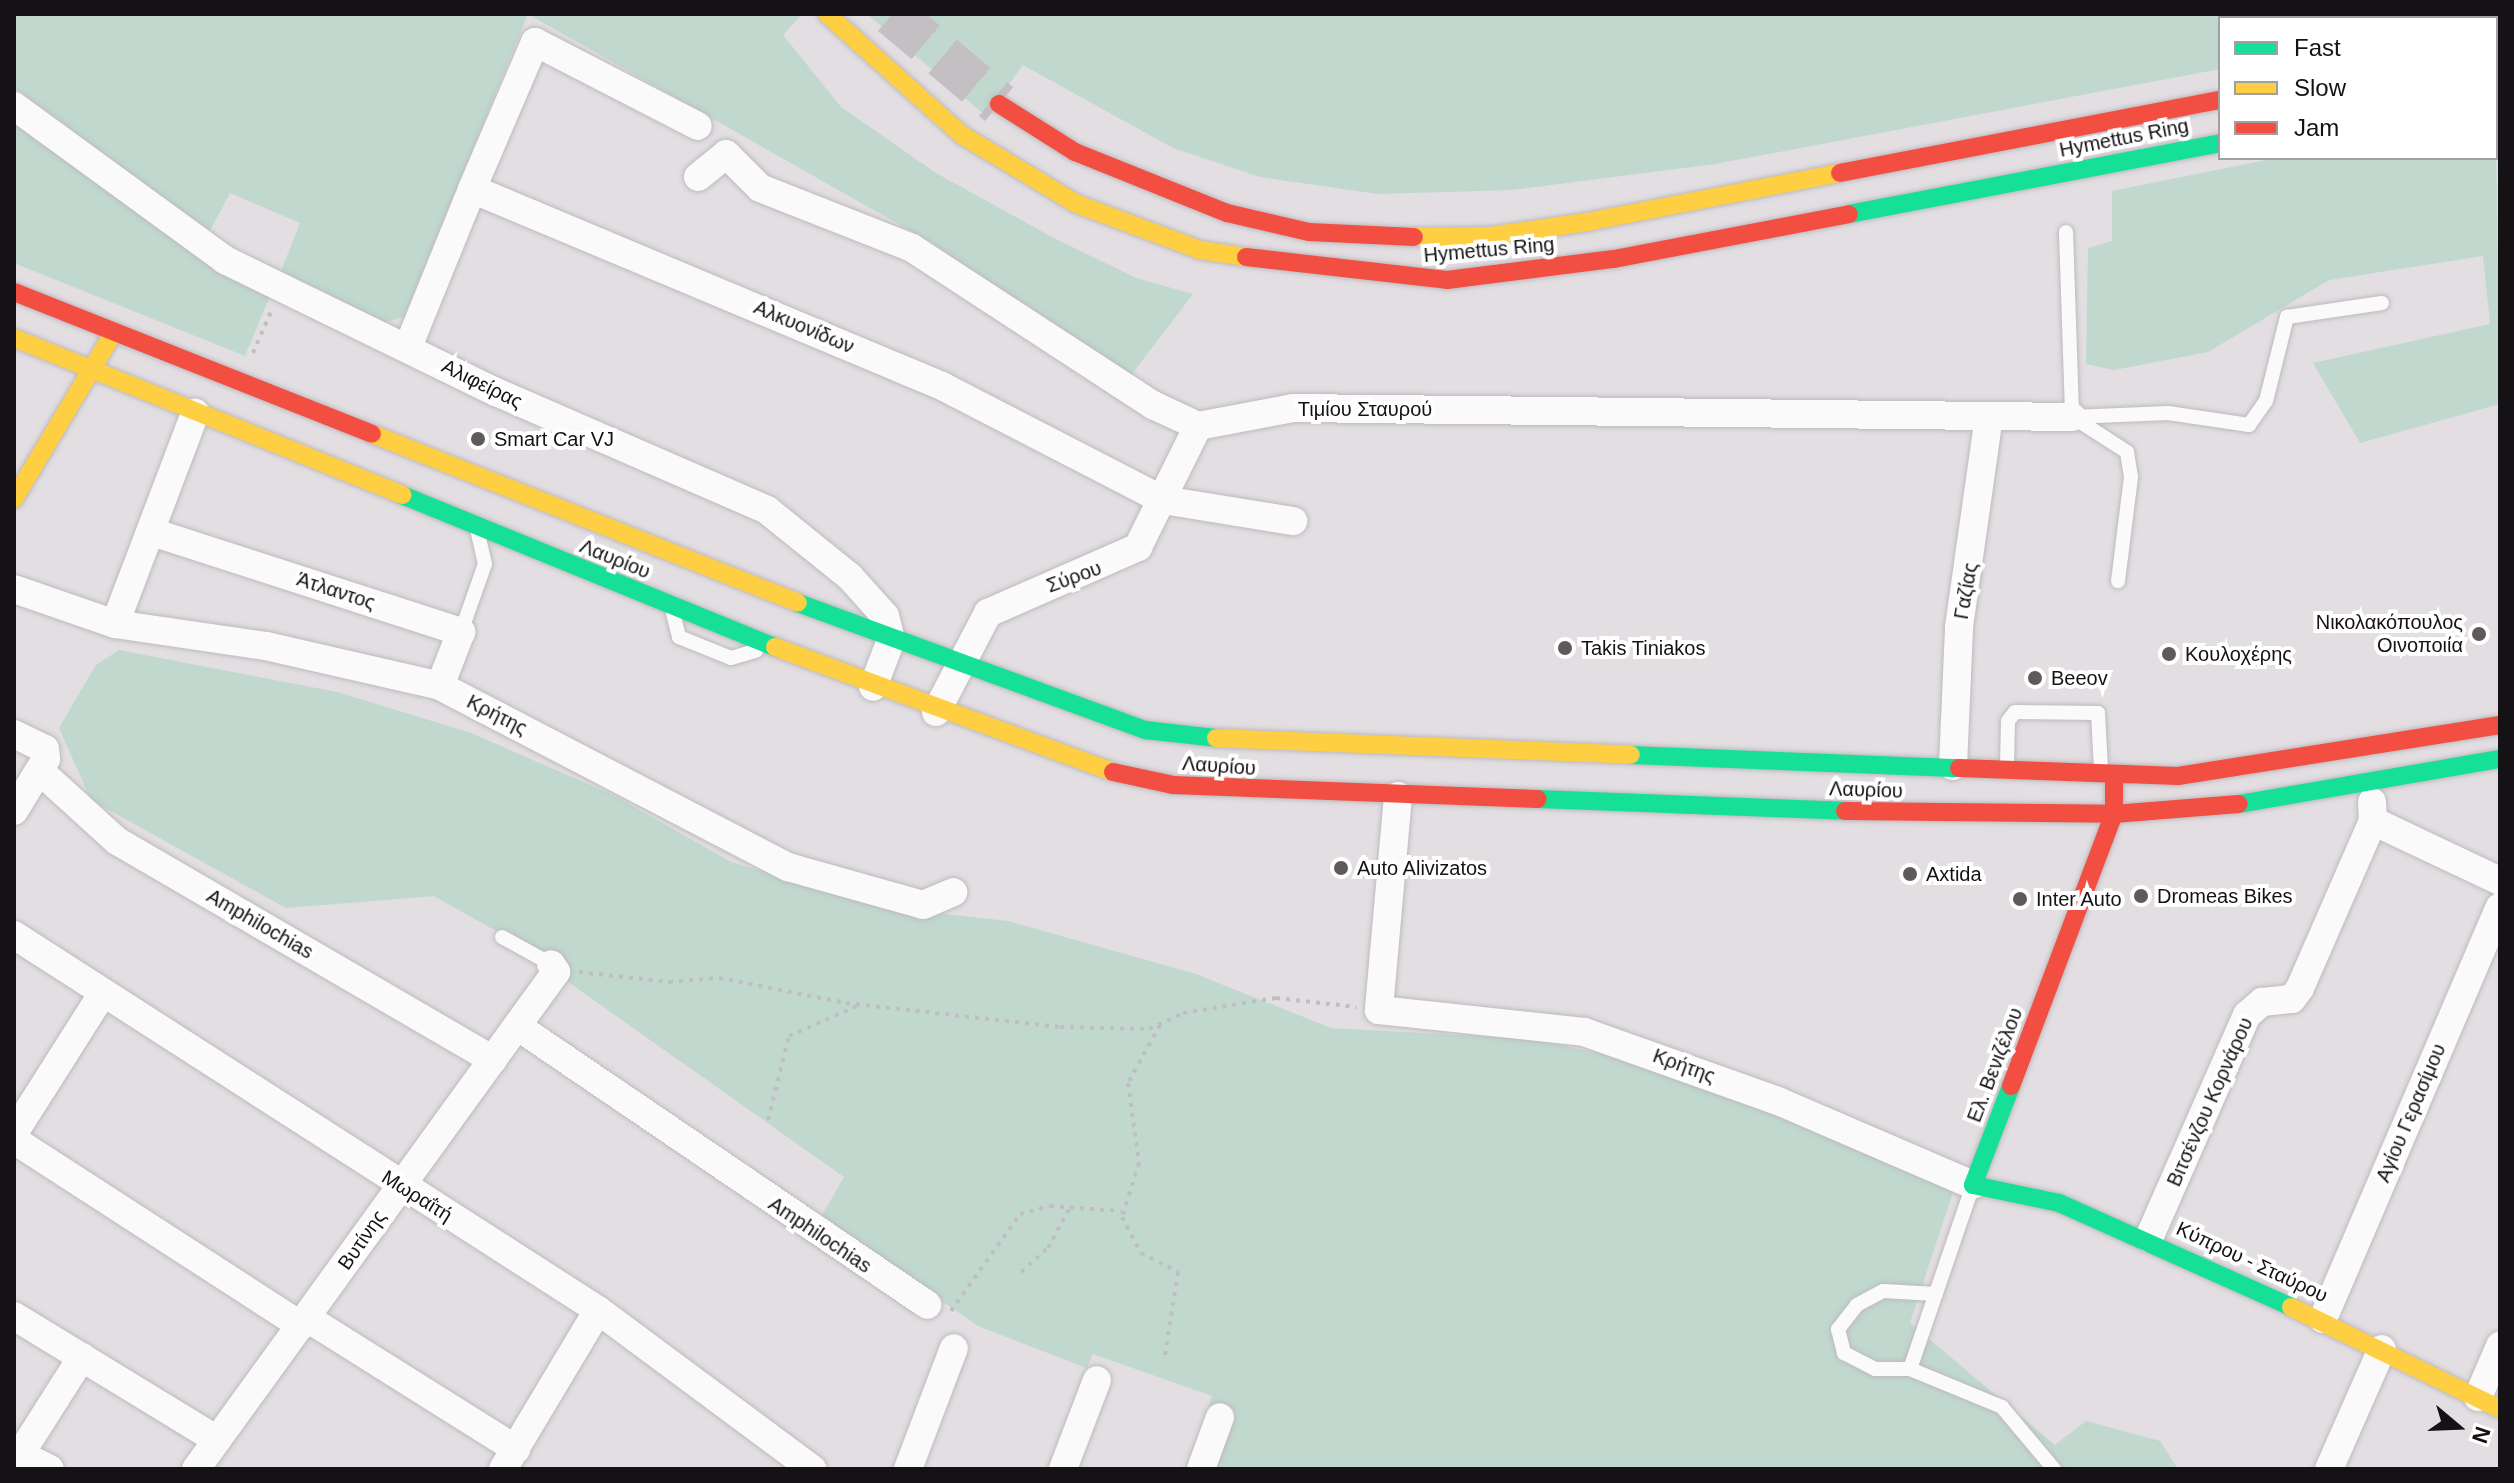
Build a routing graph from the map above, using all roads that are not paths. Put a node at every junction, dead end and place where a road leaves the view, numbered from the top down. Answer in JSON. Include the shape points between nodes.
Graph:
{"nodes":[{"id":1,"x":827,"y":14,"type":"edge"},
{"id":2,"x":2218,"y":100,"type":"edge"},
{"id":3,"x":999,"y":104,"type":"tunnel mouth"},
{"id":4,"x":14,"y":106,"type":"edge"},
{"id":5,"x":698,"y":126,"type":"dead end"},
{"id":6,"x":2218,"y":143,"type":"edge"},
{"id":7,"x":698,"y":177,"type":"dead end"},
{"id":8,"x":472,"y":189,"type":"junction"},
{"id":9,"x":2066,"y":232,"type":"dead end"},
{"id":10,"x":14,"y":292,"type":"edge"},
{"id":11,"x":2382,"y":303,"type":"dead end"},
{"id":12,"x":114,"y":332,"type":"junction"},
{"id":13,"x":14,"y":338,"type":"edge"},
{"id":14,"x":408,"y":347,"type":"junction"},
{"id":15,"x":91,"y":370,"type":"junction"},
{"id":16,"x":195,"y":413,"type":"junction"},
{"id":17,"x":1989,"y":416,"type":"junction"},
{"id":18,"x":2072,"y":417,"type":"junction"},
{"id":19,"x":1198,"y":426,"type":"junction"},
{"id":20,"x":14,"y":499,"type":"edge"},
{"id":21,"x":1163,"y":500,"type":"junction"},
{"id":22,"x":1293,"y":521,"type":"dead end"},
{"id":23,"x":476,"y":526,"type":"junction"},
{"id":24,"x":155,"y":533,"type":"junction"},
{"id":25,"x":2118,"y":581,"type":"dead end"},
{"id":26,"x":14,"y":589,"type":"edge"},
{"id":27,"x":670,"y":605,"type":"junction"},
{"id":28,"x":115,"y":624,"type":"junction"},
{"id":29,"x":461,"y":632,"type":"junction"},
{"id":30,"x":891,"y":640,"type":"junction"},
{"id":31,"x":773,"y":646,"type":"junction"},
{"id":32,"x":956,"y":666,"type":"junction"},
{"id":33,"x":440,"y":686,"type":"junction"},
{"id":34,"x":873,"y":687,"type":"junction"},
{"id":35,"x":936,"y":712,"type":"junction"},
{"id":36,"x":2500,"y":725,"type":"edge"},
{"id":37,"x":14,"y":734,"type":"edge"},
{"id":38,"x":2500,"y":759,"type":"edge"},
{"id":39,"x":1953,"y":766,"type":"junction"},
{"id":40,"x":2007,"y":769,"type":"junction"},
{"id":41,"x":40,"y":771,"type":"junction"},
{"id":42,"x":2107,"y":775,"type":"junction"},
{"id":43,"x":2372,"y":778,"type":"junction"},
{"id":44,"x":1398,"y":796,"type":"junction"},
{"id":45,"x":14,"y":811,"type":"edge"},
{"id":46,"x":2114,"y":814,"type":"junction"},
{"id":47,"x":2373,"y":821,"type":"junction"},
{"id":48,"x":2500,"y":881,"type":"edge"},
{"id":49,"x":953,"y":892,"type":"dead end"},
{"id":50,"x":2500,"y":907,"type":"edge"},
{"id":51,"x":14,"y":935,"type":"edge"},
{"id":52,"x":502,"y":937,"type":"dead end"},
{"id":53,"x":553,"y":968,"type":"joint"},
{"id":54,"x":103,"y":993,"type":"junction"},
{"id":55,"x":517,"y":1026,"type":"junction"},
{"id":56,"x":493,"y":1060,"type":"junction"},
{"id":57,"x":14,"y":1133,"type":"edge"},
{"id":58,"x":14,"y":1140,"type":"edge"},
{"id":59,"x":1973,"y":1185,"type":"junction"},
{"id":60,"x":401,"y":1186,"type":"junction"},
{"id":61,"x":2149,"y":1238,"type":"junction"},
{"id":62,"x":1936,"y":1294,"type":"junction"},
{"id":63,"x":927,"y":1305,"type":"road end"},
{"id":64,"x":598,"y":1310,"type":"junction"},
{"id":65,"x":14,"y":1316,"type":"edge"},
{"id":66,"x":2323,"y":1319,"type":"junction"},
{"id":67,"x":304,"y":1322,"type":"junction"},
{"id":68,"x":2500,"y":1346,"type":"edge"},
{"id":69,"x":954,"y":1348,"type":"dead end"},
{"id":70,"x":2382,"y":1349,"type":"junction"},
{"id":71,"x":82,"y":1357,"type":"junction"},
{"id":72,"x":1910,"y":1369,"type":"junction"},
{"id":73,"x":1097,"y":1380,"type":"dead end"},
{"id":74,"x":2489,"y":1403,"type":"edge"},
{"id":75,"x":1220,"y":1417,"type":"dead end"},
{"id":76,"x":217,"y":1440,"type":"junction"},
{"id":77,"x":16,"y":1456,"type":"edge"},
{"id":78,"x":510,"y":1459,"type":"edge"},
{"id":79,"x":50,"y":1469,"type":"edge"},
{"id":80,"x":196,"y":1469,"type":"edge"},
{"id":81,"x":812,"y":1469,"type":"edge"},
{"id":82,"x":908,"y":1469,"type":"edge"},
{"id":83,"x":1063,"y":1469,"type":"edge"},
{"id":84,"x":1201,"y":1469,"type":"edge"},
{"id":85,"x":2054,"y":1469,"type":"edge"},
{"id":86,"x":2329,"y":1469,"type":"edge"}],
"edges":[{"from":1,"to":6,"type":"main road","name":"Hymettus Ring","via":[[962,135],[1077,204],[1200,250],[1373,276],[1447,280],[1614,259]]},
{"from":2,"to":3,"type":"main road","name":"Hymettus Ring","via":[[1587,222],[1491,236],[1407,237],[1309,232],[1227,213],[1075,152]]},
{"from":4,"to":14,"type":"street","name":"Αλιφείρας","via":[[203,246]]},
{"from":5,"to":8,"type":"street","via":[[535,42]]},
{"from":7,"to":19,"type":"street","via":[[726,154],[772,195],[912,248],[1153,405]]},
{"from":8,"to":14,"type":"street"},
{"from":8,"to":21,"type":"street","name":"Αλκυονίδων","via":[[942,386]]},
{"from":9,"to":18,"type":"lane"},
{"from":10,"to":12,"type":"main road","name":"Λαυρίου"},
{"from":11,"to":18,"type":"lane","via":[[2287,317],[2266,401],[2249,425],[2168,413]]},
{"from":12,"to":15,"type":"main road"},
{"from":12,"to":30,"type":"main road","name":"Λαυρίου"},
{"from":13,"to":15,"type":"main road","name":"Λαυρίου"},
{"from":14,"to":30,"type":"street","name":"Αλιφείρας","via":[[767,510],[850,577],[885,616]]},
{"from":15,"to":16,"type":"main road","name":"Λαυρίου"},
{"from":15,"to":20,"type":"main road"},
{"from":16,"to":23,"type":"main road","name":"Λαυρίου"},
{"from":16,"to":24,"type":"street"},
{"from":17,"to":18,"type":"street","name":"Τιμίου Σταυρού"},
{"from":17,"to":19,"type":"street","name":"Τιμίου Σταυρού","via":[[1309,408]]},
{"from":17,"to":39,"type":"street","name":"Γαζίας","via":[[1959,627]]},
{"from":18,"to":25,"type":"lane","via":[[2127,452],[2131,477]]},
{"from":19,"to":21,"type":"street","name":"Σύρου"},
{"from":21,"to":22,"type":"street","name":"Αλκυονίδων"},
{"from":21,"to":32,"type":"street","name":"Σύρου","via":[[1138,547],[1120,560],[988,613]]},
{"from":23,"to":27,"type":"main road","name":"Λαυρίου"},
{"from":23,"to":29,"type":"lane","via":[[485,564]]},
{"from":24,"to":28,"type":"street"},
{"from":24,"to":29,"type":"street","name":"Άτλαντος"},
{"from":26,"to":28,"type":"street","name":"Κρήτης"},
{"from":27,"to":31,"type":"main road","name":"Λαυρίου"},
{"from":27,"to":31,"type":"lane","via":[[679,637],[692,643],[731,658]]},
{"from":28,"to":33,"type":"street","name":"Κρήτης","via":[[266,646]]},
{"from":29,"to":33,"type":"street"},
{"from":30,"to":32,"type":"main road","name":"Λαυρίου"},
{"from":30,"to":34,"type":"street"},
{"from":31,"to":34,"type":"main road","name":"Λαυρίου"},
{"from":32,"to":35,"type":"street","name":"Σύρου"},
{"from":32,"to":39,"type":"main road","name":"Λαυρίου","via":[[1107,720],[1179,735]]},
{"from":33,"to":49,"type":"street","name":"Κρήτης","via":[[788,867],[923,905]]},
{"from":34,"to":35,"type":"main road","name":"Λαυρίου"},
{"from":35,"to":44,"type":"main road","name":"Λαυρίου","via":[[1089,767],[1173,785]]},
{"from":36,"to":42,"type":"main road","name":"Λαυρίου","via":[[2224,771]]},
{"from":37,"to":41,"type":"street","via":[[45,749]]},
{"from":38,"to":43,"type":"main road","name":"Λαυρίου"},
{"from":39,"to":40,"type":"main road","name":"Λαυρίου"},
{"from":40,"to":42,"type":"main road","name":"Λαυρίου"},
{"from":40,"to":42,"type":"lane","via":[[2008,721],[2015,712],[2098,713]]},
{"from":41,"to":45,"type":"street"},
{"from":41,"to":56,"type":"street","name":"Amphilochias","via":[[117,841]]},
{"from":42,"to":46,"type":"main road","name":"Ελ. Βενιζέλου"},
{"from":43,"to":46,"type":"main road","name":"Λαυρίου","via":[[2236,804]]},
{"from":43,"to":47,"type":"street"},
{"from":44,"to":46,"type":"main road","name":"Λαυρίου"},
{"from":44,"to":59,"type":"street","name":"Κρήτης","via":[[1379,1010],[1584,1032],[1778,1101]]},
{"from":46,"to":59,"type":"main road","name":"Ελ. Βενιζέλου"},
{"from":47,"to":48,"type":"street"},
{"from":47,"to":61,"type":"street","name":"Βιτσένζου Κορνάρου","via":[[2300,988],[2292,999],[2262,1002],[2247,1015]]},
{"from":50,"to":66,"type":"street","name":"Αγίου Γερασίμου"},
{"from":51,"to":54,"type":"street","name":"Μωραΐτή"},
{"from":52,"to":53,"type":"lane"},
{"from":53,"to":55,"type":"street","name":"Βυτίνης"},
{"from":54,"to":57,"type":"street"},
{"from":54,"to":60,"type":"street","name":"Μωραΐτή"},
{"from":55,"to":56,"type":"street","name":"Βυτίνης"},
{"from":55,"to":63,"type":"street","name":"Amphilochias"},
{"from":56,"to":60,"type":"street","name":"Βυτίνης"},
{"from":58,"to":67,"type":"street"},
{"from":59,"to":61,"type":"main road","name":"Κύπρου - Σταύρου","via":[[2059,1203]]},
{"from":59,"to":62,"type":"lane","name":"Ελ. Βενιζέλου"},
{"from":60,"to":64,"type":"street","name":"Μωραΐτή"},
{"from":60,"to":67,"type":"street","name":"Βυτίνης"},
{"from":61,"to":66,"type":"main road","name":"Κύπρου - Σταύρου"},
{"from":62,"to":72,"type":"lane","name":"Ελ. Βενιζέλου"},
{"from":62,"to":72,"type":"lane","via":[[1883,1291],[1838,1329],[1844,1353],[1875,1369]]},
{"from":64,"to":78,"type":"street"},
{"from":64,"to":81,"type":"street","name":"Μωραΐτή"},
{"from":65,"to":71,"type":"street"},
{"from":66,"to":70,"type":"main road","name":"Κύπρου - Σταύρου"},
{"from":67,"to":76,"type":"street","name":"Βυτίνης"},
{"from":67,"to":78,"type":"street"},
{"from":68,"to":74,"type":"street"},
{"from":69,"to":82,"type":"street"},
{"from":70,"to":74,"type":"main road","name":"Κύπρου - Σταύρου"},
{"from":70,"to":86,"type":"street"},
{"from":71,"to":76,"type":"street"},
{"from":71,"to":77,"type":"street"},
{"from":72,"to":85,"type":"lane","via":[[2002,1407]]},
{"from":73,"to":83,"type":"street"},
{"from":75,"to":84,"type":"street"},
{"from":76,"to":80,"type":"street","name":"Βυτίνης"},
{"from":77,"to":79,"type":"street"}]}
